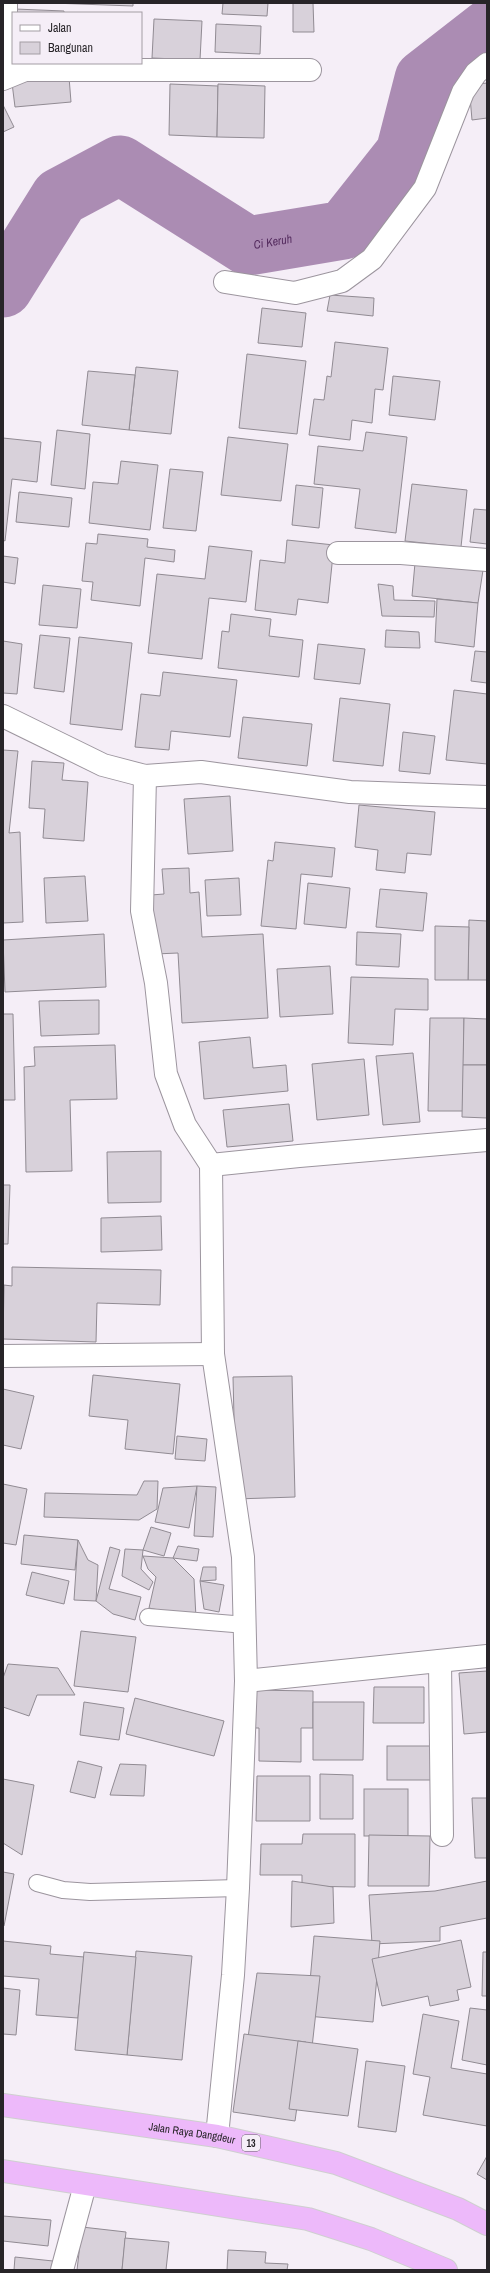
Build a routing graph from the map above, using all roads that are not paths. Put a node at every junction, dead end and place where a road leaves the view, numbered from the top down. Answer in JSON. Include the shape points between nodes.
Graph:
{"nodes":[{"id":1,"x":6,"y":3,"type":"edge"},
{"id":2,"x":487,"y":64,"type":"edge"},
{"id":3,"x":310,"y":70,"type":"dead end"},
{"id":4,"x":4,"y":78,"type":"edge"},
{"id":5,"x":225,"y":282,"type":"dead end"},
{"id":6,"x":338,"y":553,"type":"dead end"},
{"id":7,"x":487,"y":560,"type":"edge"},
{"id":8,"x":3,"y":716,"type":"edge"},
{"id":9,"x":145,"y":776,"type":"junction"},
{"id":10,"x":487,"y":797,"type":"edge"},
{"id":11,"x":487,"y":1140,"type":"edge"},
{"id":12,"x":210,"y":1165,"type":"junction"},
{"id":13,"x":214,"y":1354,"type":"junction"},
{"id":14,"x":3,"y":1356,"type":"edge"},
{"id":15,"x":148,"y":1617,"type":"dead end"},
{"id":16,"x":246,"y":1625,"type":"junction"},
{"id":17,"x":487,"y":1656,"type":"edge"},
{"id":18,"x":440,"y":1661,"type":"junction"},
{"id":19,"x":246,"y":1680,"type":"junction"},
{"id":20,"x":442,"y":1835,"type":"dead end"},
{"id":21,"x":37,"y":1883,"type":"dead end"},
{"id":22,"x":238,"y":1888,"type":"junction"},
{"id":23,"x":3,"y":2105,"type":"edge"},
{"id":24,"x":217,"y":2136,"type":"junction"},
{"id":25,"x":3,"y":2172,"type":"edge"},
{"id":26,"x":85,"y":2185,"type":"junction"},
{"id":27,"x":487,"y":2224,"type":"edge"},
{"id":28,"x":62,"y":2270,"type":"edge"},
{"id":29,"x":446,"y":2270,"type":"edge"}],
"edges":[{"from":1,"to":4,"type":"street"},
{"from":2,"to":5,"type":"street","via":[[476,73],[463,92],[425,188],[372,259],[342,281],[295,293]]},
{"from":3,"to":4,"type":"street","via":[[25,70]]},
{"from":6,"to":7,"type":"street","via":[[401,553]]},
{"from":8,"to":9,"type":"street","via":[[102,765]]},
{"from":9,"to":10,"type":"street","via":[[201,772],[350,792]]},
{"from":9,"to":12,"type":"street","via":[[142,911],[156,983],[166,1074],[185,1125]]},
{"from":11,"to":12,"type":"street"},
{"from":12,"to":13,"type":"street"},
{"from":13,"to":14,"type":"street"},
{"from":13,"to":16,"type":"street","via":[[243,1557]]},
{"from":15,"to":16,"type":"lane"},
{"from":16,"to":19,"type":"street"},
{"from":17,"to":18,"type":"street"},
{"from":18,"to":19,"type":"street"},
{"from":18,"to":20,"type":"street"},
{"from":19,"to":22,"type":"street"},
{"from":21,"to":22,"type":"lane","via":[[63,1890],[90,1892]]},
{"from":22,"to":24,"type":"street","via":[[233,1975]]},
{"from":23,"to":24,"type":"highway","name":"Jalan Raya Dangdeur","number":"13"},
{"from":24,"to":27,"type":"highway","name":"Jalan Raya Dangdeur","number":"13","via":[[336,2162],[458,2209]]},
{"from":25,"to":26,"type":"highway"},
{"from":26,"to":28,"type":"street"},
{"from":26,"to":29,"type":"highway","via":[[308,2219],[371,2239]]}]}
